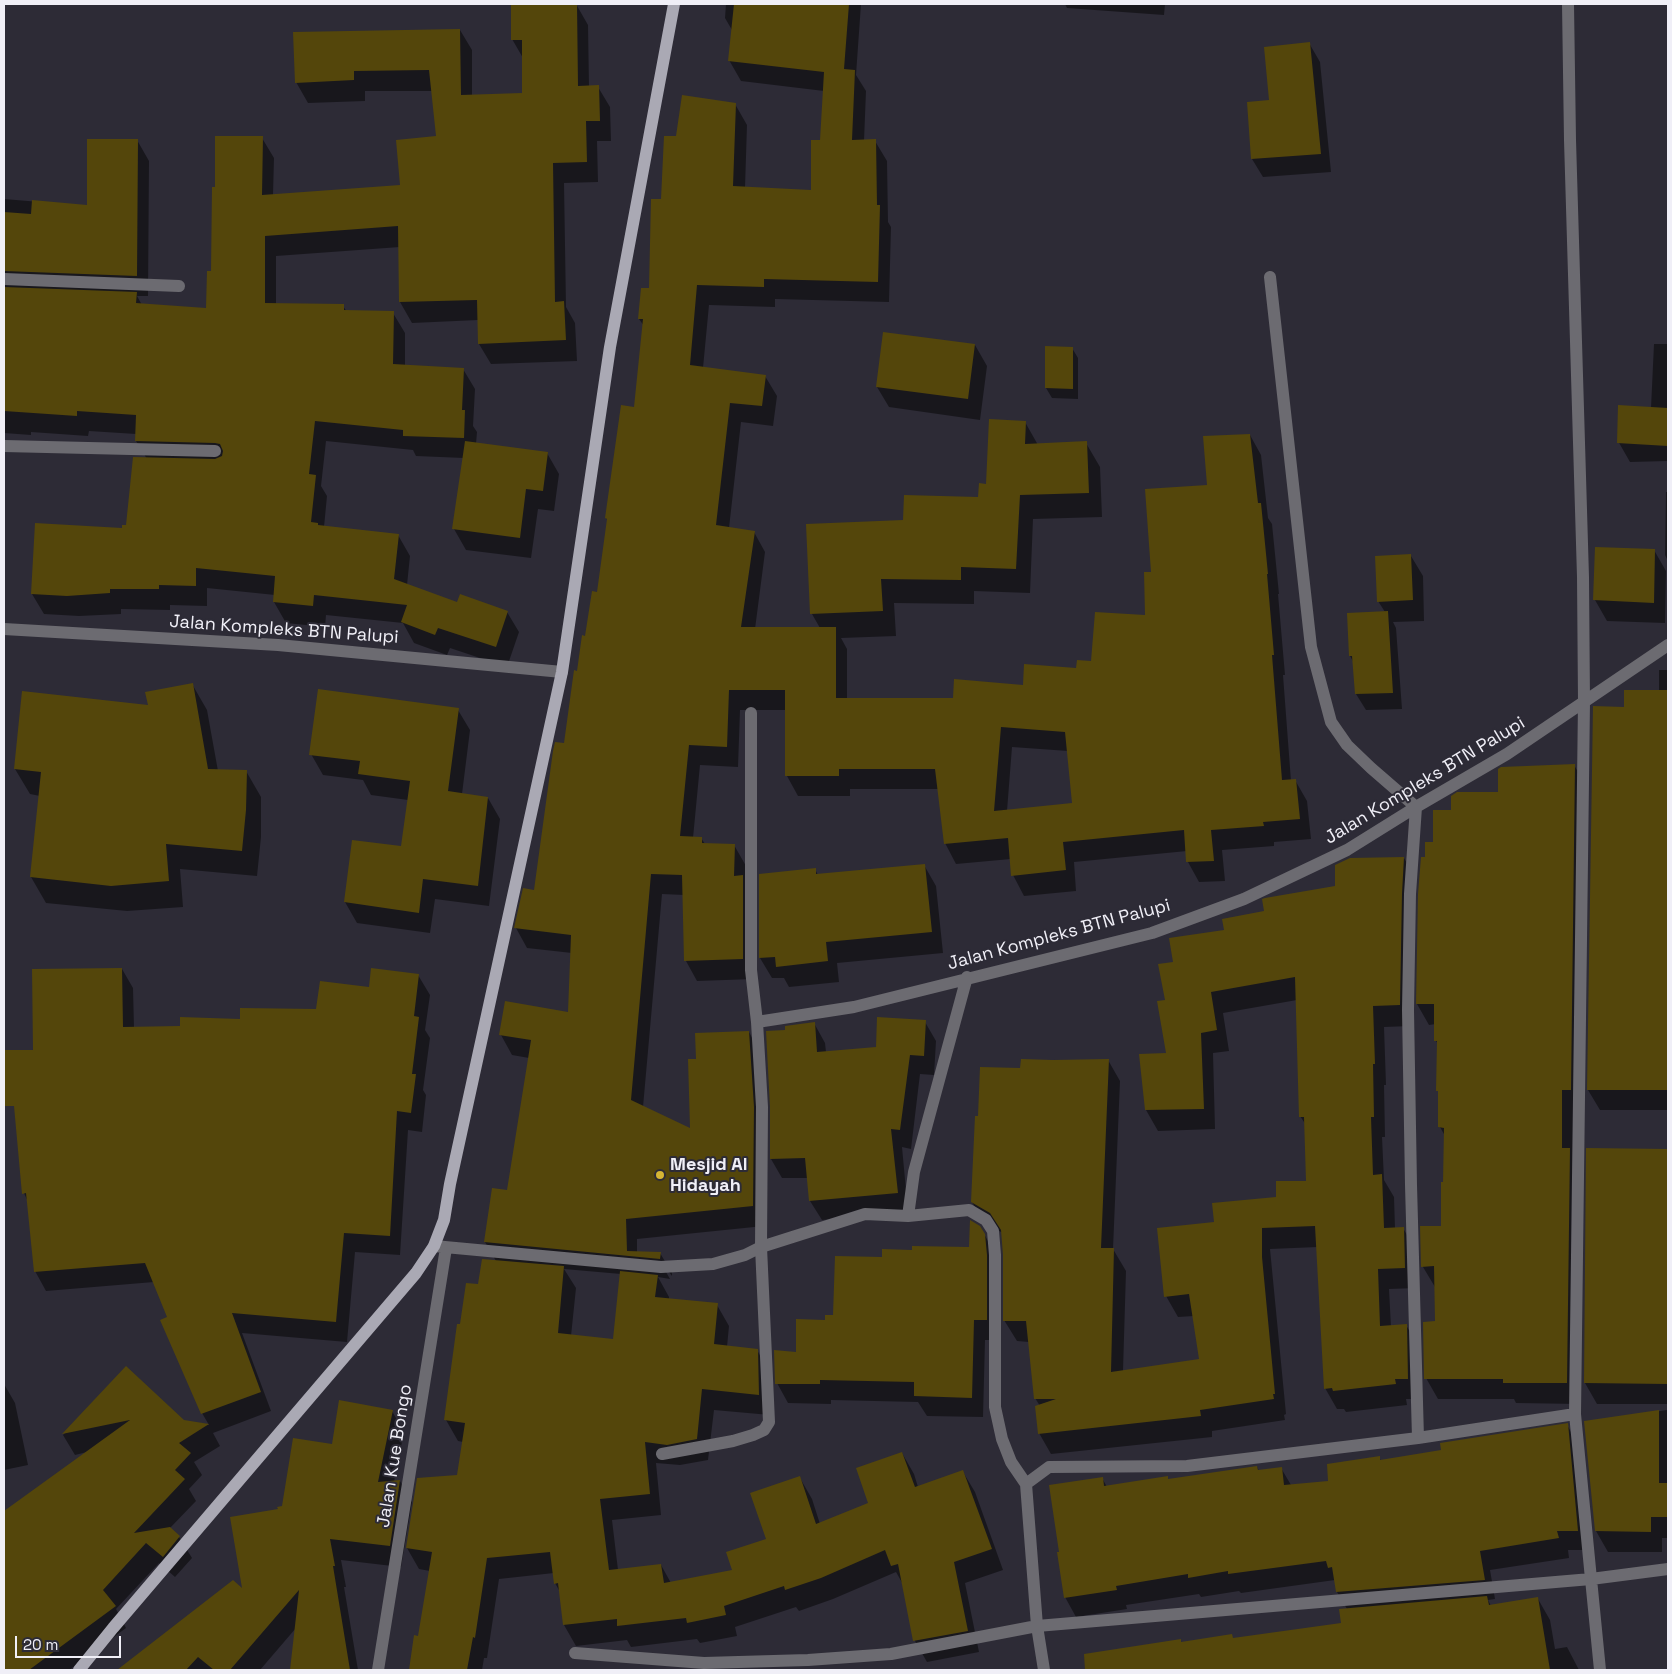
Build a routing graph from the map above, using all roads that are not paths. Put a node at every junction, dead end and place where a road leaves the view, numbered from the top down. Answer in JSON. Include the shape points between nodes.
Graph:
{"nodes":[{"id":1,"x":674,"y":4,"type":"edge"},
{"id":2,"x":1568,"y":4,"type":"edge"},
{"id":3,"x":1270,"y":277,"type":"dead end"},
{"id":4,"x":4,"y":279,"type":"edge"},
{"id":5,"x":179,"y":286,"type":"dead end"},
{"id":6,"x":4,"y":446,"type":"edge"},
{"id":7,"x":215,"y":451,"type":"dead end"},
{"id":8,"x":4,"y":629,"type":"edge"},
{"id":9,"x":1668,"y":645,"type":"edge"},
{"id":10,"x":562,"y":672,"type":"junction"},
{"id":11,"x":1584,"y":702,"type":"junction"},
{"id":12,"x":751,"y":713,"type":"dead end"},
{"id":13,"x":1416,"y":807,"type":"junction"},
{"id":14,"x":967,"y":977,"type":"junction"},
{"id":15,"x":757,"y":1022,"type":"junction"},
{"id":16,"x":908,"y":1216,"type":"junction"},
{"id":17,"x":440,"y":1247,"type":"junction"},
{"id":18,"x":761,"y":1247,"type":"junction"},
{"id":19,"x":1575,"y":1414,"type":"junction"},
{"id":20,"x":1418,"y":1438,"type":"junction"},
{"id":21,"x":662,"y":1454,"type":"dead end"},
{"id":22,"x":1026,"y":1484,"type":"junction"},
{"id":23,"x":1668,"y":1569,"type":"edge"},
{"id":24,"x":1591,"y":1579,"type":"junction"},
{"id":25,"x":1037,"y":1626,"type":"junction"},
{"id":26,"x":575,"y":1653,"type":"dead end"},
{"id":27,"x":79,"y":1670,"type":"edge"},
{"id":28,"x":378,"y":1670,"type":"edge"},
{"id":29,"x":1044,"y":1670,"type":"edge"},
{"id":30,"x":1600,"y":1670,"type":"edge"}],
"edges":[{"from":1,"to":10,"type":"main road","via":[[610,347]]},
{"from":2,"to":11,"type":"street","via":[[1584,577]]},
{"from":3,"to":13,"type":"street","via":[[1311,647],[1331,722],[1347,744]]},
{"from":4,"to":5,"type":"street"},
{"from":6,"to":7,"type":"street"},
{"from":8,"to":10,"type":"street","name":"Jalan Kompleks BTN Palupi","via":[[278,646]]},
{"from":9,"to":11,"type":"street","name":"Jalan Kompleks BTN Palupi"},
{"from":10,"to":17,"type":"main road","via":[[450,1184]]},
{"from":11,"to":13,"type":"street","name":"Jalan Kompleks BTN Palupi","via":[[1507,754]]},
{"from":11,"to":19,"type":"street"},
{"from":12,"to":15,"type":"street","via":[[751,970]]},
{"from":13,"to":14,"type":"street","name":"Jalan Kompleks BTN Palupi","via":[[1347,850],[1244,899],[1152,932]]},
{"from":13,"to":20,"type":"street","via":[[1410,894],[1408,1010]]},
{"from":14,"to":15,"type":"street","name":"Jalan Kompleks BTN Palupi","via":[[854,1007]]},
{"from":14,"to":16,"type":"street","via":[[914,1172]]},
{"from":15,"to":18,"type":"street","via":[[762,1107]]},
{"from":16,"to":18,"type":"street","via":[[864,1214]]},
{"from":16,"to":22,"type":"street","via":[[969,1210],[986,1220],[993,1231],[995,1407],[1011,1462]]},
{"from":17,"to":18,"type":"street","via":[[661,1267],[713,1264],[745,1256]]},
{"from":17,"to":27,"type":"main road"},
{"from":17,"to":28,"type":"street","name":"Jalan Kue Bongo"},
{"from":18,"to":21,"type":"street","via":[[769,1422],[764,1430],[733,1441]]},
{"from":19,"to":20,"type":"street"},
{"from":19,"to":24,"type":"street"},
{"from":20,"to":22,"type":"street","via":[[1187,1466],[1049,1467]]},
{"from":22,"to":25,"type":"street"},
{"from":23,"to":24,"type":"street"},
{"from":24,"to":25,"type":"street"},
{"from":24,"to":30,"type":"street"},
{"from":25,"to":26,"type":"street","via":[[891,1654],[808,1660],[704,1663]]},
{"from":25,"to":29,"type":"street"}]}
